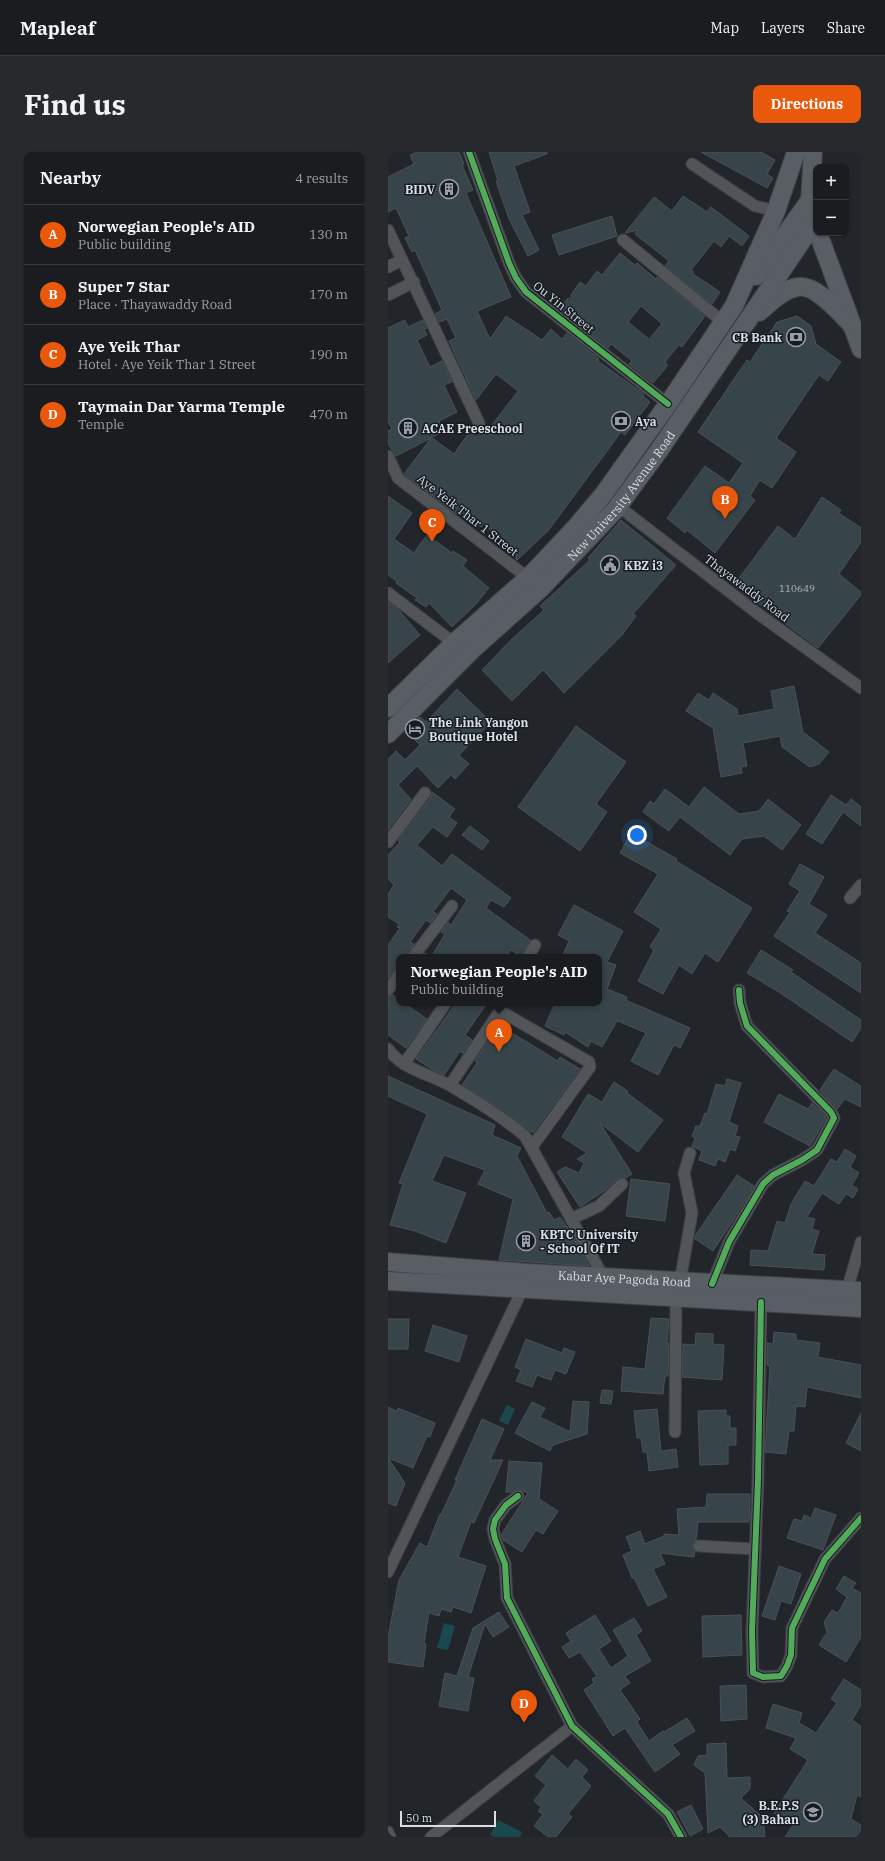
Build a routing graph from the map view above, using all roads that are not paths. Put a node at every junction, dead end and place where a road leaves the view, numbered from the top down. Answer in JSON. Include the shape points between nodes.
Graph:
{"nodes":[{"id":1,"x":469,"y":152,"type":"edge"},
{"id":2,"x":796,"y":152,"type":"edge"},
{"id":3,"x":813,"y":152,"type":"edge"},
{"id":4,"x":692,"y":164,"type":"dead end"},
{"id":5,"x":810,"y":200,"type":"junction"},
{"id":6,"x":776,"y":211,"type":"junction"},
{"id":7,"x":813,"y":214,"type":"edge"},
{"id":8,"x":388,"y":230,"type":"edge"},
{"id":9,"x":813,"y":232,"type":"edge"},
{"id":10,"x":819,"y":236,"type":"edge"},
{"id":11,"x":623,"y":240,"type":"dead end"},
{"id":12,"x":402,"y":260,"type":"junction"},
{"id":13,"x":388,"y":267,"type":"edge"},
{"id":14,"x":414,"y":282,"type":"junction"},
{"id":15,"x":388,"y":295,"type":"edge"},
{"id":16,"x":734,"y":306,"type":"junction"},
{"id":17,"x":724,"y":322,"type":"junction"},
{"id":18,"x":744,"y":323,"type":"junction"},
{"id":19,"x":852,"y":325,"type":"junction"},
{"id":20,"x":861,"y":349,"type":"edge"},
{"id":21,"x":683,"y":382,"type":"junction"},
{"id":22,"x":698,"y":392,"type":"junction"},
{"id":23,"x":668,"y":404,"type":"junction"},
{"id":24,"x":479,"y":423,"type":"dead end"},
{"id":25,"x":388,"y":456,"type":"edge"},
{"id":26,"x":603,"y":494,"type":"junction"},
{"id":27,"x":618,"y":506,"type":"junction"},
{"id":28,"x":534,"y":583,"type":"junction"},
{"id":29,"x":388,"y":593,"type":"edge"},
{"id":30,"x":454,"y":643,"type":"junction"},
{"id":31,"x":861,"y":688,"type":"edge"},
{"id":32,"x":388,"y":708,"type":"edge"},
{"id":33,"x":388,"y":734,"type":"edge"},
{"id":34,"x":425,"y":793,"type":"dead end"},
{"id":35,"x":388,"y":842,"type":"edge"},
{"id":36,"x":861,"y":885,"type":"edge"},
{"id":37,"x":850,"y":898,"type":"dead end"},
{"id":38,"x":452,"y":906,"type":"dead end"},
{"id":39,"x":535,"y":945,"type":"dead end"},
{"id":40,"x":415,"y":954,"type":"edge"},
{"id":41,"x":530,"y":954,"type":"edge"},
{"id":42,"x":396,"y":980,"type":"edge"},
{"id":43,"x":388,"y":990,"type":"edge"},
{"id":44,"x":738,"y":990,"type":"dead end"},
{"id":45,"x":444,"y":1006,"type":"edge"},
{"id":46,"x":502,"y":1007,"type":"edge"},
{"id":47,"x":388,"y":1049,"type":"edge"},
{"id":48,"x":404,"y":1064,"type":"junction"},
{"id":49,"x":450,"y":1085,"type":"junction"},
{"id":50,"x":532,"y":1147,"type":"junction"},
{"id":51,"x":690,"y":1153,"type":"dead end"},
{"id":52,"x":622,"y":1184,"type":"dead end"},
{"id":53,"x":571,"y":1219,"type":"junction"},
{"id":54,"x":861,"y":1242,"type":"edge"},
{"id":55,"x":388,"y":1262,"type":"edge"},
{"id":56,"x":388,"y":1281,"type":"edge"},
{"id":57,"x":526,"y":1281,"type":"junction"},
{"id":58,"x":712,"y":1284,"type":"junction"},
{"id":59,"x":606,"y":1286,"type":"junction"},
{"id":60,"x":678,"y":1290,"type":"junction"},
{"id":61,"x":854,"y":1290,"type":"edge"},
{"id":62,"x":761,"y":1302,"type":"junction"},
{"id":63,"x":861,"y":1308,"type":"edge"},
{"id":64,"x":675,"y":1432,"type":"dead end"},
{"id":65,"x":518,"y":1496,"type":"dead end"},
{"id":66,"x":861,"y":1518,"type":"edge"},
{"id":67,"x":699,"y":1546,"type":"dead end"},
{"id":68,"x":755,"y":1548,"type":"junction"},
{"id":69,"x":388,"y":1572,"type":"edge"},
{"id":70,"x":572,"y":1726,"type":"junction"},
{"id":71,"x":388,"y":1832,"type":"edge"},
{"id":72,"x":390,"y":1837,"type":"edge"},
{"id":73,"x":431,"y":1837,"type":"edge"},
{"id":74,"x":681,"y":1837,"type":"edge"}],
"edges":[{"from":1,"to":23,"type":"street","name":"Ou Yin Street","via":[[509,263],[526,292]]},
{"from":2,"to":6,"type":"main road"},
{"from":3,"to":5,"type":"main road"},
{"from":4,"to":6,"type":"street","via":[[755,206]]},
{"from":5,"to":7,"type":"main road"},
{"from":5,"to":16,"type":"main road","name":"New University Avenue Road"},
{"from":6,"to":16,"type":"main road"},
{"from":8,"to":12,"type":"street"},
{"from":9,"to":18,"type":"main road","name":"New University Avenue Road"},
{"from":10,"to":19,"type":"main road"},
{"from":11,"to":17,"type":"street"},
{"from":12,"to":13,"type":"street"},
{"from":12,"to":14,"type":"street"},
{"from":14,"to":15,"type":"street"},
{"from":14,"to":24,"type":"street"},
{"from":16,"to":17,"type":"main road","name":"New University Avenue Road"},
{"from":17,"to":21,"type":"main road","name":"New University Avenue Road"},
{"from":18,"to":19,"type":"main road","via":[[780,294],[798,286],[812,290],[828,301]]},
{"from":18,"to":22,"type":"main road","name":"New University Avenue Road"},
{"from":19,"to":20,"type":"main road"},
{"from":21,"to":22,"type":"main road"},
{"from":21,"to":23,"type":"main road","name":"New University Avenue Road"},
{"from":22,"to":27,"type":"main road","name":"New University Avenue Road"},
{"from":23,"to":26,"type":"main road","name":"New University Avenue Road"},
{"from":25,"to":28,"type":"street","name":"Aye Yeik Thar 1 Street","via":[[398,478]]},
{"from":26,"to":27,"type":"main road"},
{"from":26,"to":28,"type":"main road","name":"New University Avenue Road"},
{"from":27,"to":28,"type":"main road","name":"New University Avenue Road"},
{"from":27,"to":31,"type":"street","name":"Thayawaddy Road"},
{"from":28,"to":30,"type":"main road","name":"New University Avenue Road"},
{"from":28,"to":33,"type":"main road","name":"New University Avenue Road","via":[[474,648]]},
{"from":29,"to":30,"type":"street"},
{"from":30,"to":32,"type":"main road","name":"New University Avenue Road"},
{"from":34,"to":35,"type":"street"},
{"from":36,"to":37,"type":"street"},
{"from":38,"to":40,"type":"street"},
{"from":39,"to":41,"type":"street"},
{"from":42,"to":43,"type":"street"},
{"from":44,"to":58,"type":"street","via":[[747,1026],[834,1118],[817,1150],[773,1175],[763,1184],[730,1242]]},
{"from":45,"to":48,"type":"street"},
{"from":46,"to":49,"type":"street"},
{"from":46,"to":50,"type":"street","via":[[589,1062],[590,1067]]},
{"from":47,"to":48,"type":"street"},
{"from":48,"to":49,"type":"street"},
{"from":49,"to":50,"type":"street","via":[[511,1124],[525,1136]]},
{"from":50,"to":53,"type":"street"},
{"from":51,"to":60,"type":"street","via":[[684,1173],[692,1213]]},
{"from":52,"to":53,"type":"street","via":[[599,1206]]},
{"from":53,"to":59,"type":"street"},
{"from":54,"to":61,"type":"street"},
{"from":55,"to":57,"type":"main road","name":"Kabar Aye Pagoda Road"},
{"from":56,"to":57,"type":"main road","name":"Kabar Aye Pagoda Road"},
{"from":57,"to":59,"type":"main road","name":"Kabar Aye Pagoda Road"},
{"from":57,"to":69,"type":"street"},
{"from":58,"to":60,"type":"main road","name":"Kabar Aye Pagoda Road"},
{"from":58,"to":61,"type":"main road","name":"Kabar Aye Pagoda Road"},
{"from":59,"to":60,"type":"main road","name":"Kabar Aye Pagoda Road"},
{"from":59,"to":60,"type":"main road","name":"Kabar Aye Pagoda Road","via":[[628,1295]]},
{"from":60,"to":62,"type":"main road","name":"Kabar Aye Pagoda Road"},
{"from":60,"to":64,"type":"street"},
{"from":62,"to":63,"type":"main road","name":"Kabar Aye Pagoda Road"},
{"from":62,"to":68,"type":"street"},
{"from":65,"to":70,"type":"street","via":[[506,1505],[493,1528],[494,1539],[505,1564],[507,1598]]},
{"from":66,"to":68,"type":"street","via":[[825,1559],[792,1628],[791,1655],[781,1676],[763,1677],[753,1673]]},
{"from":67,"to":68,"type":"street"},
{"from":70,"to":73,"type":"street"},
{"from":70,"to":74,"type":"street","via":[[668,1814]]},
{"from":71,"to":72,"type":"street"}]}
